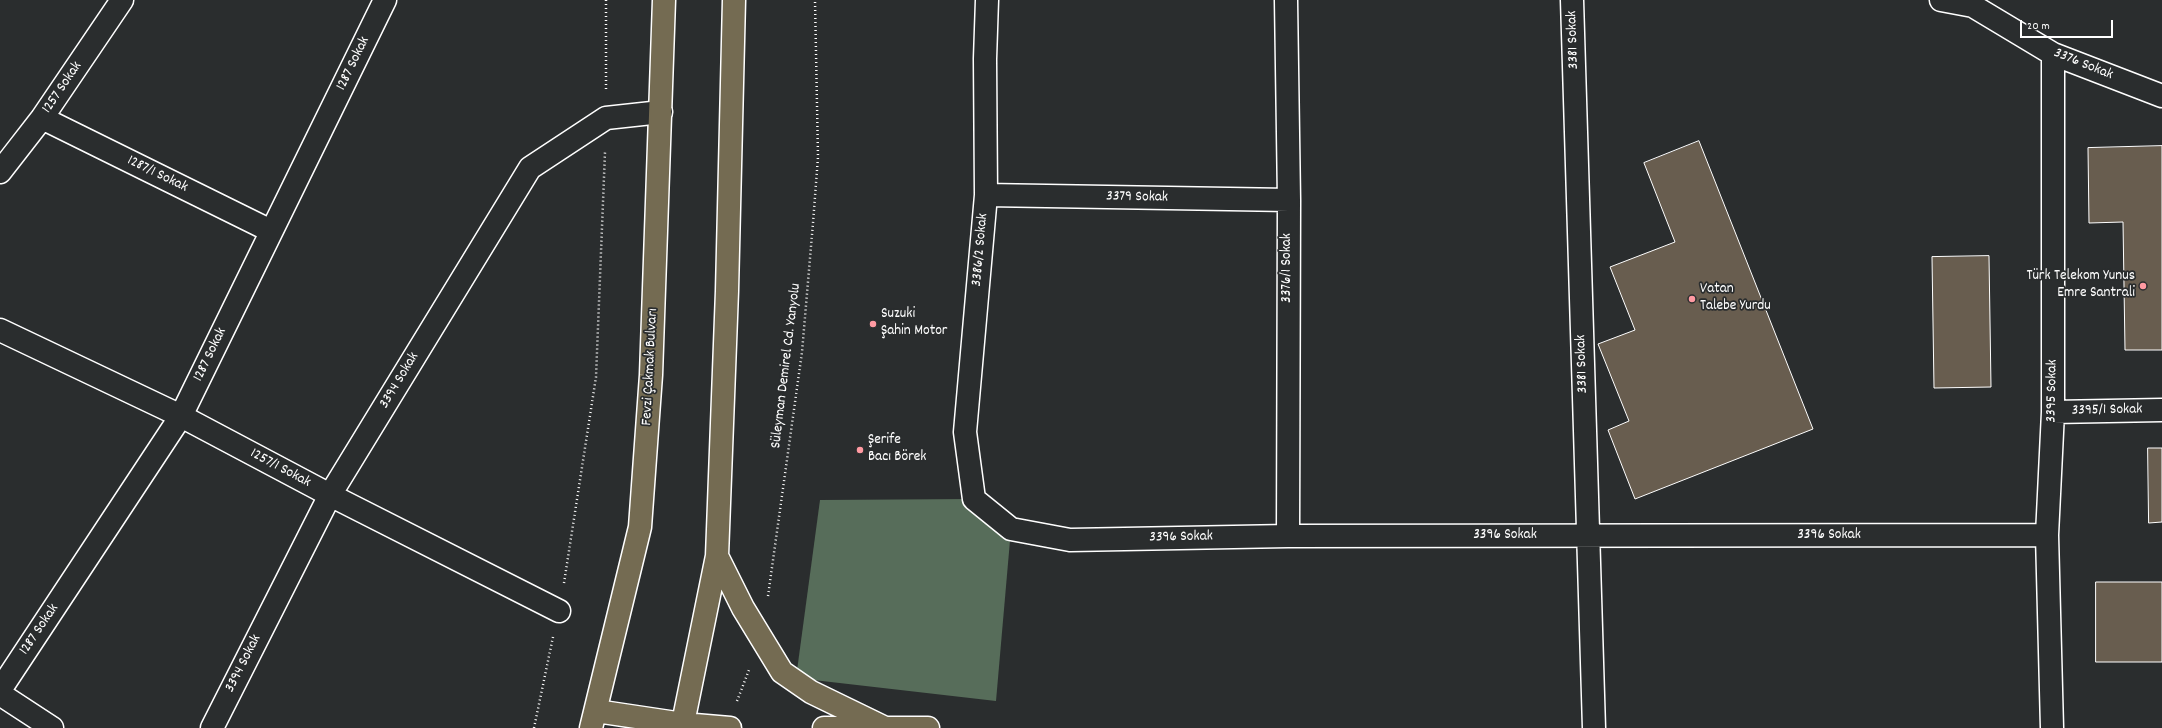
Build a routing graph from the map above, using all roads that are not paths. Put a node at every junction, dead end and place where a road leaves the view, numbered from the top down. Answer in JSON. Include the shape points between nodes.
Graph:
{"nodes":[{"id":1,"x":122,"y":0,"type":"edge"},
{"id":2,"x":385,"y":0,"type":"edge"},
{"id":3,"x":664,"y":0,"type":"edge"},
{"id":4,"x":734,"y":0,"type":"edge"},
{"id":5,"x":987,"y":0,"type":"edge"},
{"id":6,"x":1286,"y":0,"type":"edge"},
{"id":7,"x":1572,"y":0,"type":"edge"},
{"id":8,"x":1942,"y":0,"type":"edge"},
{"id":9,"x":1974,"y":3,"type":"edge"},
{"id":10,"x":2053,"y":54,"type":"junction"},
{"id":11,"x":2162,"y":96,"type":"edge"},
{"id":12,"x":661,"y":112,"type":"junction"},
{"id":13,"x":42,"y":118,"type":"junction"},
{"id":14,"x":0,"y":172,"type":"edge"},
{"id":15,"x":986,"y":195,"type":"junction"},
{"id":16,"x":1289,"y":200,"type":"junction"},
{"id":17,"x":271,"y":231,"type":"junction"},
{"id":18,"x":1,"y":332,"type":"edge"},
{"id":19,"x":2162,"y":410,"type":"edge"},
{"id":20,"x":2053,"y":412,"type":"junction"},
{"id":21,"x":181,"y":416,"type":"junction"},
{"id":22,"x":330,"y":495,"type":"junction"},
{"id":23,"x":974,"y":499,"type":"joint"},
{"id":24,"x":2047,"y":535,"type":"junction"},
{"id":25,"x":1288,"y":536,"type":"junction"},
{"id":26,"x":1587,"y":537,"type":"junction"},
{"id":27,"x":717,"y":556,"type":"junction"},
{"id":28,"x":559,"y":611,"type":"road end"},
{"id":29,"x":0,"y":690,"type":"edge"},
{"id":30,"x":0,"y":694,"type":"edge"},
{"id":31,"x":594,"y":720,"type":"edge"},
{"id":32,"x":683,"y":726,"type":"edge"},
{"id":33,"x":883,"y":727,"type":"junction"},
{"id":34,"x":52,"y":728,"type":"edge"},
{"id":35,"x":212,"y":728,"type":"edge"},
{"id":36,"x":727,"y":728,"type":"edge"},
{"id":37,"x":730,"y":728,"type":"edge"},
{"id":38,"x":824,"y":728,"type":"edge"},
{"id":39,"x":928,"y":728,"type":"edge"},
{"id":40,"x":1594,"y":728,"type":"edge"},
{"id":41,"x":2052,"y":728,"type":"edge"}],
"edges":[{"from":1,"to":13,"type":"street","name":"1257 Sokak"},
{"from":2,"to":17,"type":"street","name":"1287 Sokak"},
{"from":3,"to":12,"type":"main road","name":"Fevzi Çakmak Bulvarı"},
{"from":4,"to":27,"type":"main road"},
{"from":5,"to":15,"type":"street","name":"3386/2 Sokak"},
{"from":6,"to":16,"type":"street","name":"3376/1 Sokak"},
{"from":7,"to":26,"type":"street","name":"3381 Sokak"},
{"from":8,"to":9,"type":"street","name":"3376 Sokak"},
{"from":9,"to":10,"type":"street","name":"3376 Sokak"},
{"from":10,"to":11,"type":"street","name":"3376 Sokak"},
{"from":10,"to":20,"type":"street","name":"3395 Sokak"},
{"from":12,"to":22,"type":"street","name":"3394 Sokak","via":[[606,118],[530,168]]},
{"from":12,"to":31,"type":"main road","name":"Fevzi Çakmak Bulvarı","via":[[652,375],[640,527]]},
{"from":13,"to":14,"type":"street","name":"1257 Sokak"},
{"from":13,"to":17,"type":"street","name":"1287/1 Sokak"},
{"from":15,"to":16,"type":"street","name":"3379 Sokak"},
{"from":15,"to":23,"type":"street","name":"3386/2 Sokak","via":[[964,432]]},
{"from":16,"to":25,"type":"street","name":"3376/1 Sokak"},
{"from":17,"to":21,"type":"street","name":"1287 Sokak"},
{"from":18,"to":21,"type":"street","name":"1257/1 Sokak"},
{"from":19,"to":20,"type":"street","name":"3395/1 Sokak"},
{"from":20,"to":24,"type":"street","name":"3395 Sokak"},
{"from":21,"to":22,"type":"street","name":"1257/1 Sokak"},
{"from":21,"to":29,"type":"street","name":"1287 Sokak"},
{"from":22,"to":28,"type":"street","name":"1257/1 Sokak"},
{"from":22,"to":35,"type":"street","name":"3394 Sokak"},
{"from":23,"to":25,"type":"street","name":"3396 Sokak","via":[[1011,529],[1070,540]]},
{"from":24,"to":26,"type":"street","name":"3396 Sokak"},
{"from":24,"to":41,"type":"street","name":"3395 Sokak"},
{"from":25,"to":26,"type":"street","name":"3396 Sokak"},
{"from":26,"to":40,"type":"street","name":"3381 Sokak"},
{"from":27,"to":32,"type":"main road"},
{"from":27,"to":33,"type":"main road","via":[[782,672],[811,692]]},
{"from":30,"to":34,"type":"street"},
{"from":31,"to":32,"type":"main road"},
{"from":32,"to":36,"type":"main road"},
{"from":33,"to":38,"type":"main road"},
{"from":33,"to":39,"type":"main road"},
{"from":36,"to":37,"type":"main road"}]}
